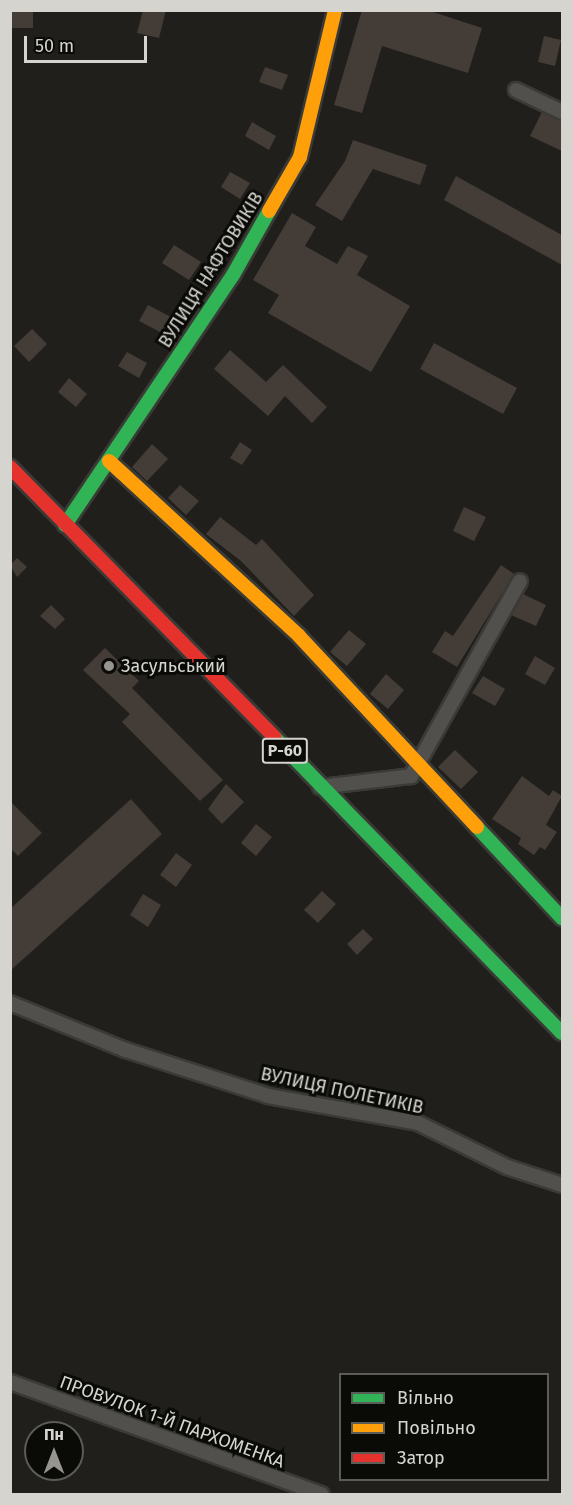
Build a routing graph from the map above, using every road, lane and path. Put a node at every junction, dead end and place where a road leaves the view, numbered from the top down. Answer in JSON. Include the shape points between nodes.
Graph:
{"nodes":[{"id":1,"x":335,"y":10,"type":"edge"},
{"id":2,"x":516,"y":90,"type":"dead end"},
{"id":3,"x":562,"y":112,"type":"edge"},
{"id":4,"x":109,"y":461,"type":"junction"},
{"id":5,"x":10,"y":467,"type":"edge"},
{"id":6,"x":66,"y":525,"type":"junction"},
{"id":7,"x":520,"y":581,"type":"dead end"},
{"id":8,"x":420,"y":762,"type":"junction"},
{"id":9,"x":320,"y":787,"type":"junction"},
{"id":10,"x":562,"y":918,"type":"edge"},
{"id":11,"x":10,"y":1003,"type":"edge"},
{"id":12,"x":562,"y":1033,"type":"edge"},
{"id":13,"x":562,"y":1185,"type":"edge"},
{"id":14,"x":10,"y":1382,"type":"edge"},
{"id":15,"x":321,"y":1494,"type":"edge"}],
"edges":[{"from":1,"to":4,"type":"street","name":"ВУЛИЦЯ НАФТОВИКІВ","via":[[300,157],[233,275]]},
{"from":2,"to":3,"type":"street"},
{"from":4,"to":6,"type":"street","name":"ВУЛИЦЯ НАФТОВИКІВ"},
{"from":4,"to":8,"type":"street","via":[[299,636]]},
{"from":5,"to":6,"type":"street","number":"Р-60"},
{"from":6,"to":9,"type":"street","number":"Р-60"},
{"from":7,"to":8,"type":"street"},
{"from":8,"to":9,"type":"street","via":[[411,776]]},
{"from":8,"to":10,"type":"street"},
{"from":9,"to":12,"type":"street","number":"Р-60"},
{"from":11,"to":13,"type":"street","name":"ВУЛИЦЯ ПОЛЕТИКІВ","via":[[126,1050],[268,1096],[418,1123],[507,1167]]},
{"from":14,"to":15,"type":"street","name":"ПРОВУЛОК 1-Й ПАРХОМЕНКА"}]}
